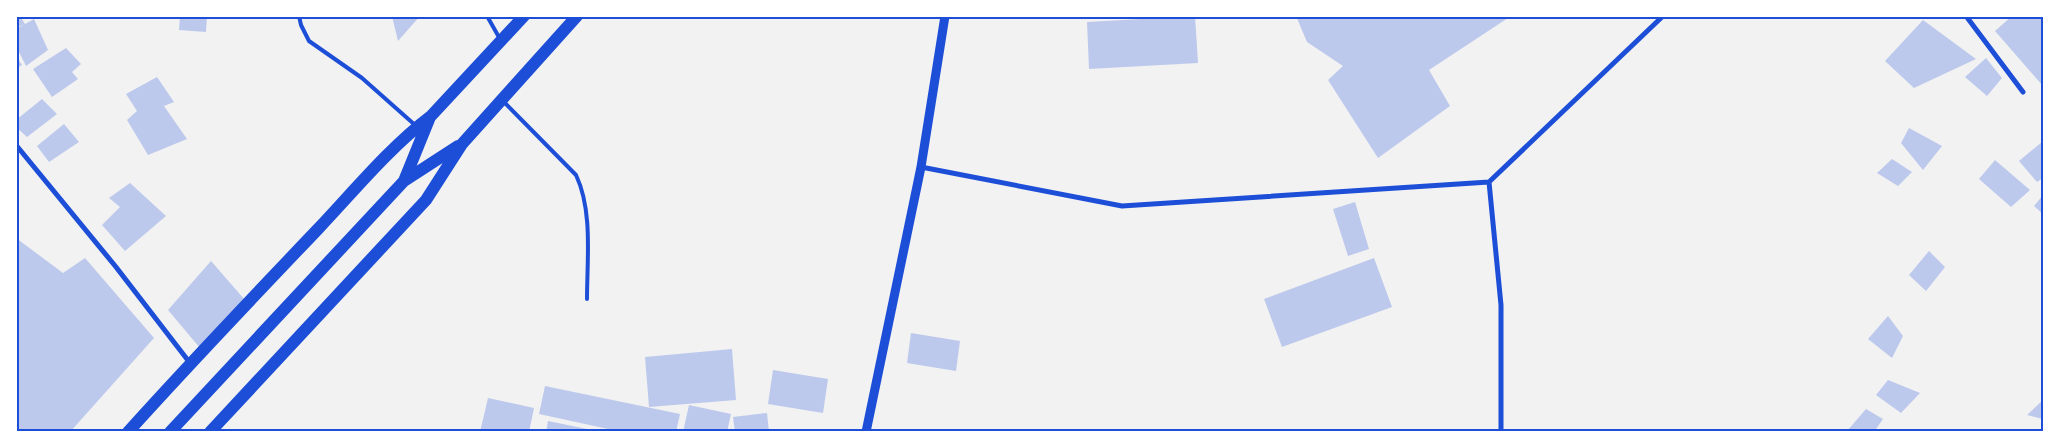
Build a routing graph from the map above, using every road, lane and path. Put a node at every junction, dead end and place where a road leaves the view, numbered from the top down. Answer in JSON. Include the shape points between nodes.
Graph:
{"nodes":[{"id":1,"x":299,"y":16,"type":"edge"},
{"id":2,"x":487,"y":16,"type":"edge"},
{"id":3,"x":524,"y":16,"type":"edge"},
{"id":4,"x":577,"y":16,"type":"edge"},
{"id":5,"x":945,"y":16,"type":"edge"},
{"id":6,"x":1663,"y":16,"type":"edge"},
{"id":7,"x":1966,"y":16,"type":"edge"},
{"id":8,"x":501,"y":41,"type":"junction"},
{"id":9,"x":2023,"y":92,"type":"dead end"},
{"id":10,"x":502,"y":100,"type":"junction"},
{"id":11,"x":431,"y":116,"type":"junction"},
{"id":12,"x":417,"y":127,"type":"junction"},
{"id":13,"x":462,"y":144,"type":"junction"},
{"id":14,"x":16,"y":145,"type":"edge"},
{"id":15,"x":921,"y":167,"type":"junction"},
{"id":16,"x":404,"y":181,"type":"junction"},
{"id":17,"x":1489,"y":182,"type":"junction"},
{"id":18,"x":587,"y":299,"type":"dead end"},
{"id":19,"x":190,"y":363,"type":"junction"},
{"id":20,"x":128,"y":432,"type":"edge"},
{"id":21,"x":170,"y":432,"type":"edge"},
{"id":22,"x":210,"y":432,"type":"edge"},
{"id":23,"x":866,"y":432,"type":"edge"},
{"id":24,"x":1501,"y":432,"type":"edge"}],
"edges":[{"from":1,"to":12,"type":"lane","via":[[308,41],[362,78]]},
{"from":2,"to":8,"type":"lane"},
{"from":3,"to":8,"type":"main road"},
{"from":4,"to":10,"type":"main road"},
{"from":5,"to":15,"type":"street"},
{"from":6,"to":17,"type":"street"},
{"from":7,"to":9,"type":"street"},
{"from":8,"to":11,"type":"main road"},
{"from":10,"to":13,"type":"main road"},
{"from":10,"to":18,"type":"lane","via":[[576,175],[583,189],[587,226]]},
{"from":11,"to":12,"type":"main road"},
{"from":11,"to":16,"type":"main road"},
{"from":12,"to":19,"type":"main road"},
{"from":13,"to":16,"type":"main road"},
{"from":13,"to":22,"type":"main road","via":[[426,200]]},
{"from":14,"to":19,"type":"street"},
{"from":15,"to":17,"type":"street","via":[[1122,206]]},
{"from":15,"to":23,"type":"street"},
{"from":16,"to":21,"type":"main road"},
{"from":17,"to":24,"type":"street","via":[[1501,305]]},
{"from":19,"to":20,"type":"main road"}]}
